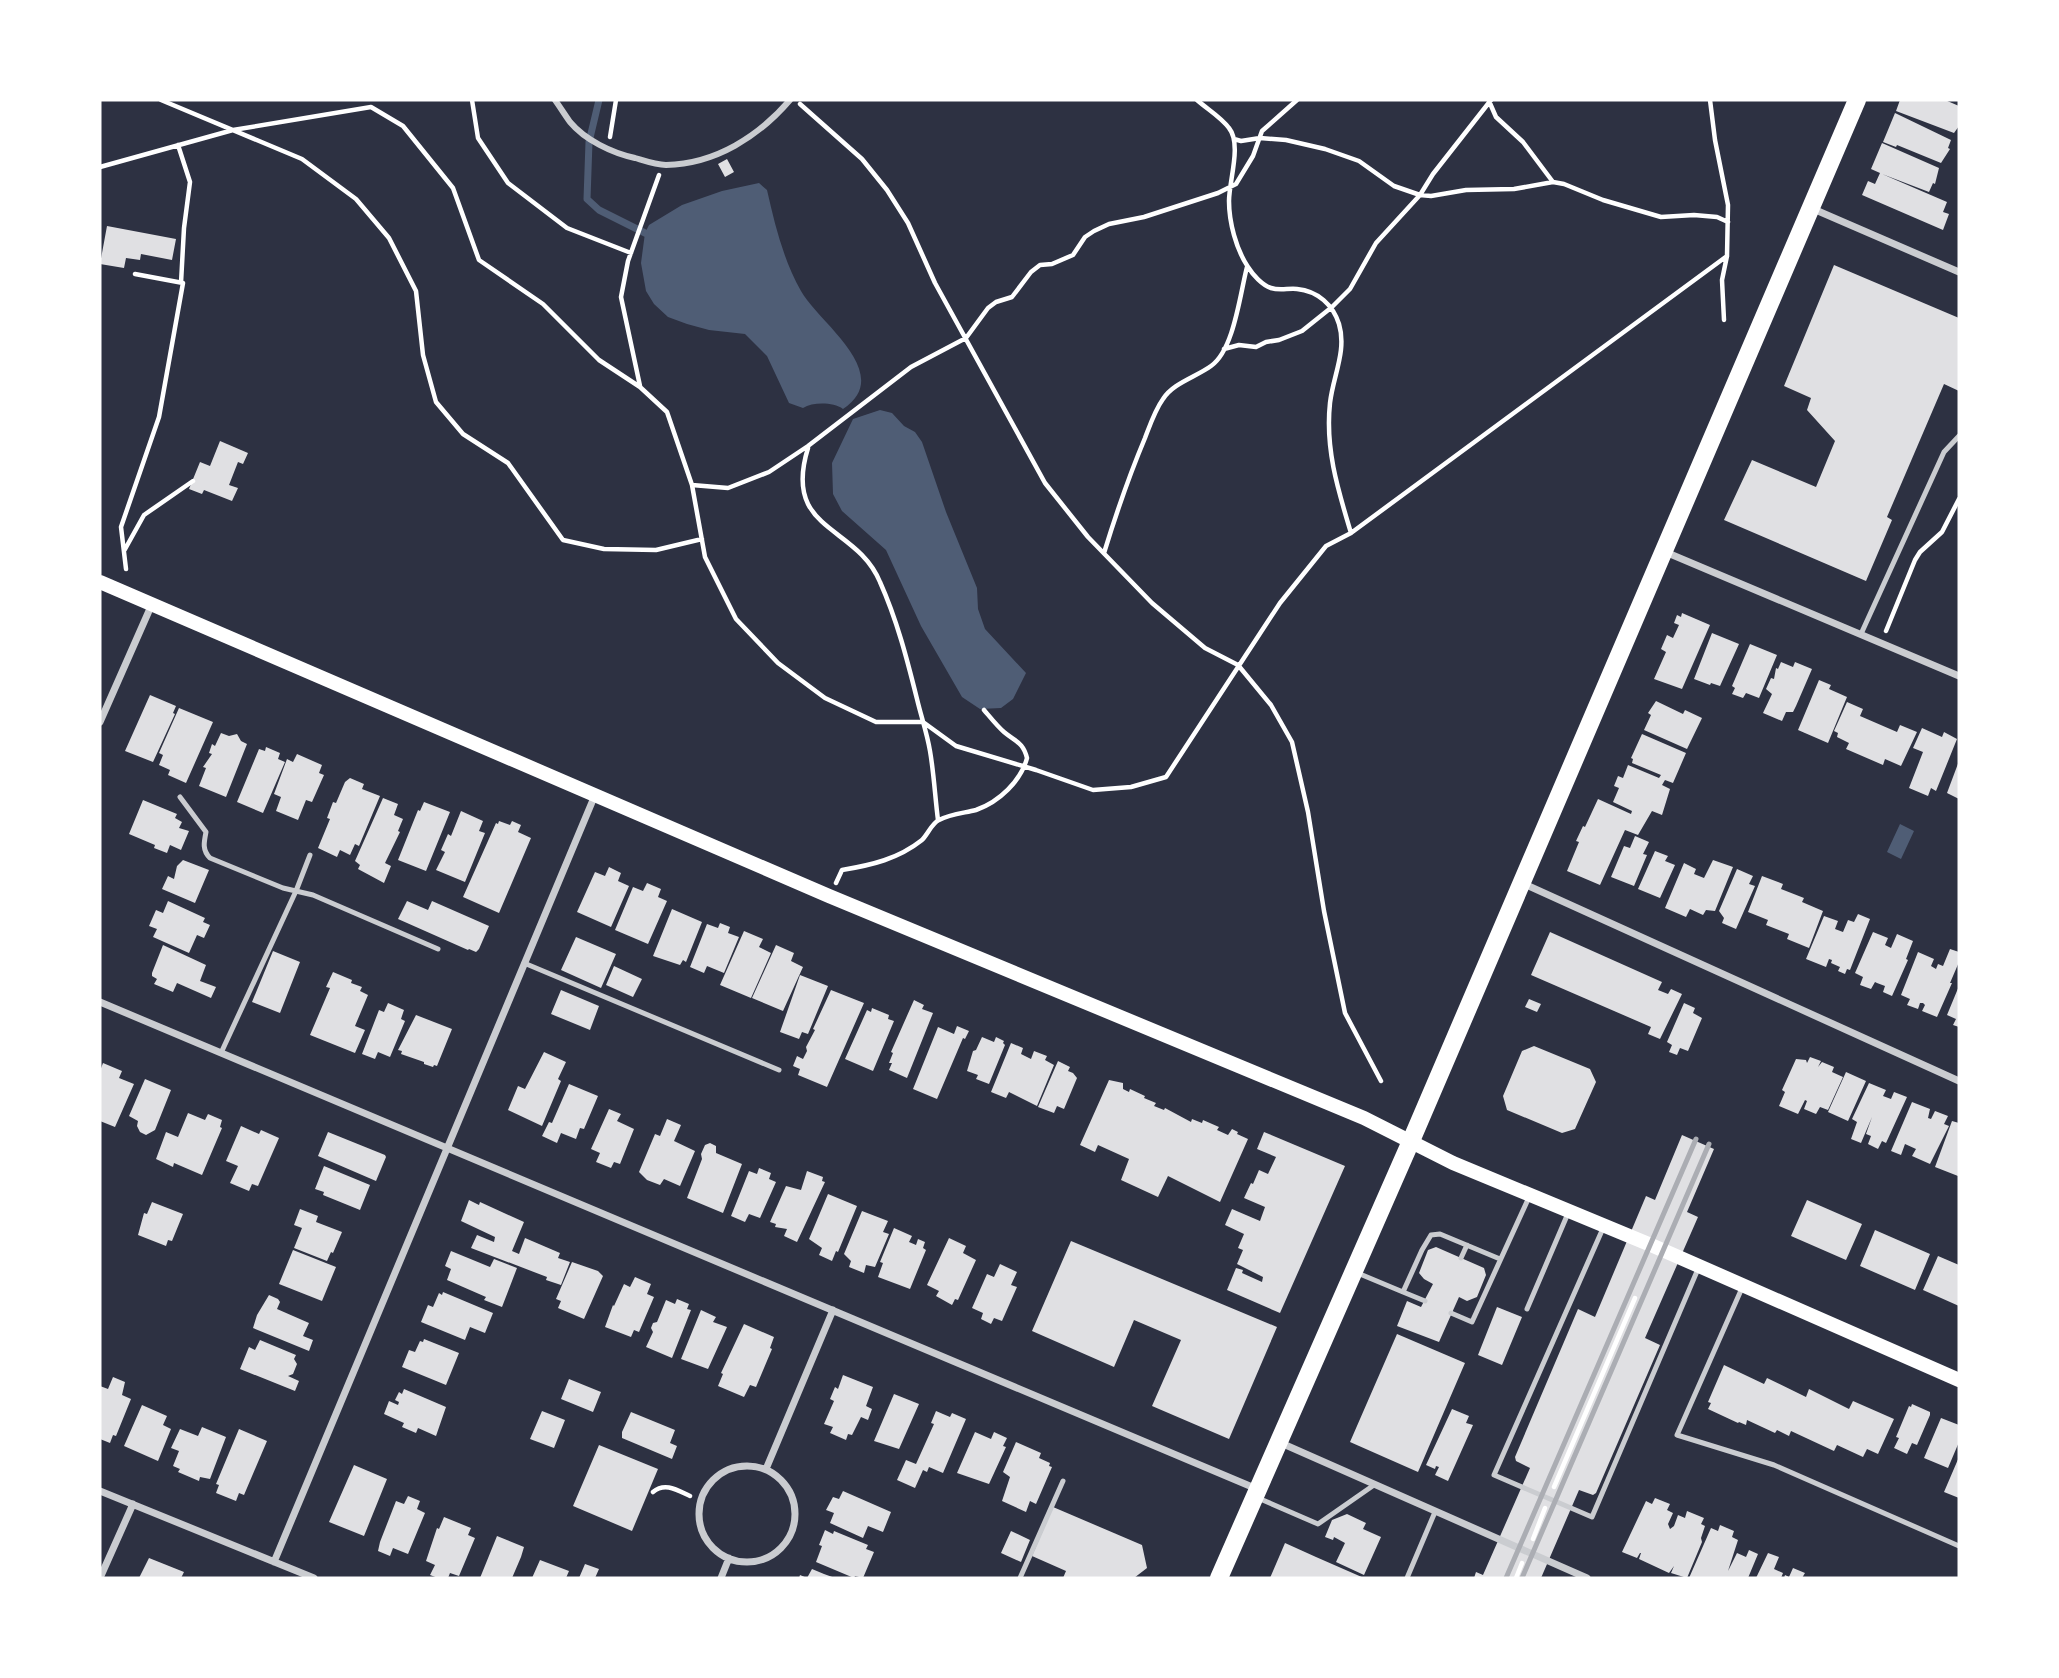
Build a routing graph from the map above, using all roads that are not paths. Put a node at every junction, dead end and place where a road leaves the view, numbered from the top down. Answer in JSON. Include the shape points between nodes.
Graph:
{"nodes":[{"id":1,"x":555,"y":100,"type":"edge"},
{"id":2,"x":793,"y":100,"type":"edge"},
{"id":3,"x":1857,"y":100,"type":"edge"},
{"id":4,"x":1811,"y":208,"type":"junction"},
{"id":5,"x":1959,"y":272,"type":"edge"},
{"id":6,"x":1959,"y":436,"type":"edge"},
{"id":7,"x":1662,"y":551,"type":"junction"},
{"id":8,"x":100,"y":582,"type":"edge"},
{"id":9,"x":152,"y":604,"type":"junction"},
{"id":10,"x":1861,"y":634,"type":"junction"},
{"id":11,"x":1959,"y":676,"type":"edge"},
{"id":12,"x":100,"y":722,"type":"edge"},
{"id":13,"x":595,"y":794,"type":"junction"},
{"id":14,"x":180,"y":797,"type":"dead end"},
{"id":15,"x":310,"y":855,"type":"dead end"},
{"id":16,"x":1521,"y":883,"type":"junction"},
{"id":17,"x":296,"y":891,"type":"junction"},
{"id":18,"x":438,"y":948,"type":"dead end"},
{"id":19,"x":524,"y":962,"type":"junction"},
{"id":20,"x":100,"y":1002,"type":"edge"},
{"id":21,"x":221,"y":1053,"type":"junction"},
{"id":22,"x":779,"y":1070,"type":"dead end"},
{"id":23,"x":1959,"y":1081,"type":"edge"},
{"id":24,"x":1411,"y":1141,"type":"junction"},
{"id":25,"x":448,"y":1148,"type":"junction"},
{"id":26,"x":1530,"y":1195,"type":"junction"},
{"id":27,"x":1569,"y":1211,"type":"junction"},
{"id":28,"x":1604,"y":1226,"type":"junction"},
{"id":29,"x":1467,"y":1245,"type":"junction"},
{"id":30,"x":1461,"y":1258,"type":"dead end"},
{"id":31,"x":1500,"y":1259,"type":"junction"},
{"id":32,"x":1699,"y":1266,"type":"junction"},
{"id":33,"x":1355,"y":1272,"type":"junction"},
{"id":34,"x":1744,"y":1285,"type":"junction"},
{"id":35,"x":1404,"y":1292,"type":"junction"},
{"id":36,"x":1424,"y":1301,"type":"dead end"},
{"id":37,"x":1527,"y":1309,"type":"dead end"},
{"id":38,"x":833,"y":1310,"type":"junction"},
{"id":39,"x":1451,"y":1313,"type":"dead end"},
{"id":40,"x":1959,"y":1380,"type":"edge"},
{"id":41,"x":1280,"y":1442,"type":"junction"},
{"id":42,"x":766,"y":1469,"type":"junction"},
{"id":43,"x":1063,"y":1481,"type":"dead end"},
{"id":44,"x":1374,"y":1485,"type":"junction"},
{"id":45,"x":100,"y":1491,"type":"edge"},
{"id":46,"x":1256,"y":1493,"type":"junction"},
{"id":47,"x":133,"y":1504,"type":"junction"},
{"id":48,"x":1435,"y":1511,"type":"junction"},
{"id":49,"x":1959,"y":1546,"type":"edge"},
{"id":50,"x":729,"y":1558,"type":"junction"},
{"id":51,"x":274,"y":1562,"type":"junction"},
{"id":52,"x":100,"y":1578,"type":"edge"},
{"id":53,"x":314,"y":1578,"type":"edge"},
{"id":54,"x":721,"y":1578,"type":"edge"},
{"id":55,"x":1020,"y":1578,"type":"edge"},
{"id":56,"x":1219,"y":1578,"type":"edge"},
{"id":57,"x":1407,"y":1578,"type":"edge"},
{"id":58,"x":1587,"y":1578,"type":"edge"}],
"edges":[{"from":1,"to":2,"type":"street","via":[[571,123],[607,149],[663,165],[728,150],[755,134]]},
{"from":3,"to":4,"type":"main road"},
{"from":4,"to":5,"type":"street"},
{"from":4,"to":7,"type":"main road"},
{"from":6,"to":10,"type":"lane","via":[[1944,452]]},
{"from":7,"to":10,"type":"street"},
{"from":7,"to":16,"type":"main road"},
{"from":8,"to":9,"type":"main road"},
{"from":9,"to":12,"type":"street"},
{"from":9,"to":13,"type":"main road"},
{"from":10,"to":11,"type":"street"},
{"from":13,"to":19,"type":"street"},
{"from":13,"to":24,"type":"main road"},
{"from":14,"to":17,"type":"lane","via":[[206,832],[205,854]]},
{"from":15,"to":17,"type":"lane"},
{"from":16,"to":23,"type":"street"},
{"from":16,"to":24,"type":"main road"},
{"from":17,"to":18,"type":"lane"},
{"from":17,"to":21,"type":"lane"},
{"from":19,"to":22,"type":"lane"},
{"from":19,"to":25,"type":"street"},
{"from":20,"to":21,"type":"street"},
{"from":21,"to":25,"type":"street"},
{"from":24,"to":26,"type":"main road"},
{"from":24,"to":33,"type":"main road"},
{"from":25,"to":38,"type":"street"},
{"from":25,"to":51,"type":"street"},
{"from":26,"to":27,"type":"main road"},
{"from":26,"to":31,"type":"lane"},
{"from":27,"to":28,"type":"main road"},
{"from":27,"to":37,"type":"lane"},
{"from":28,"to":32,"type":"main road"},
{"from":28,"to":32,"type":"lane","via":[[1494,1475],[1592,1517]]},
{"from":29,"to":30,"type":"lane"},
{"from":29,"to":31,"type":"lane"},
{"from":29,"to":35,"type":"lane","via":[[1431,1235]]},
{"from":31,"to":39,"type":"lane","via":[[1472,1322]]},
{"from":32,"to":34,"type":"main road"},
{"from":33,"to":35,"type":"lane"},
{"from":33,"to":41,"type":"main road"},
{"from":34,"to":40,"type":"main road"},
{"from":34,"to":49,"type":"lane","via":[[1677,1435],[1774,1465]]},
{"from":35,"to":36,"type":"lane"},
{"from":38,"to":42,"type":"street"},
{"from":38,"to":46,"type":"street"},
{"from":41,"to":44,"type":"street"},
{"from":41,"to":46,"type":"main road"},
{"from":42,"to":50,"type":"street","via":[[782,1482],[793,1502],[791,1531],[784,1544],[766,1557],[744,1562]]},
{"from":42,"to":50,"type":"street","via":[[735,1467],[721,1473],[702,1496],[700,1526],[716,1551]]},
{"from":43,"to":55,"type":"lane"},
{"from":44,"to":46,"type":"lane","via":[[1318,1524]]},
{"from":44,"to":48,"type":"street"},
{"from":45,"to":47,"type":"street"},
{"from":46,"to":56,"type":"main road"},
{"from":47,"to":51,"type":"street"},
{"from":47,"to":52,"type":"street"},
{"from":48,"to":57,"type":"lane"},
{"from":48,"to":58,"type":"street"},
{"from":50,"to":54,"type":"street"},
{"from":51,"to":53,"type":"street"}]}
